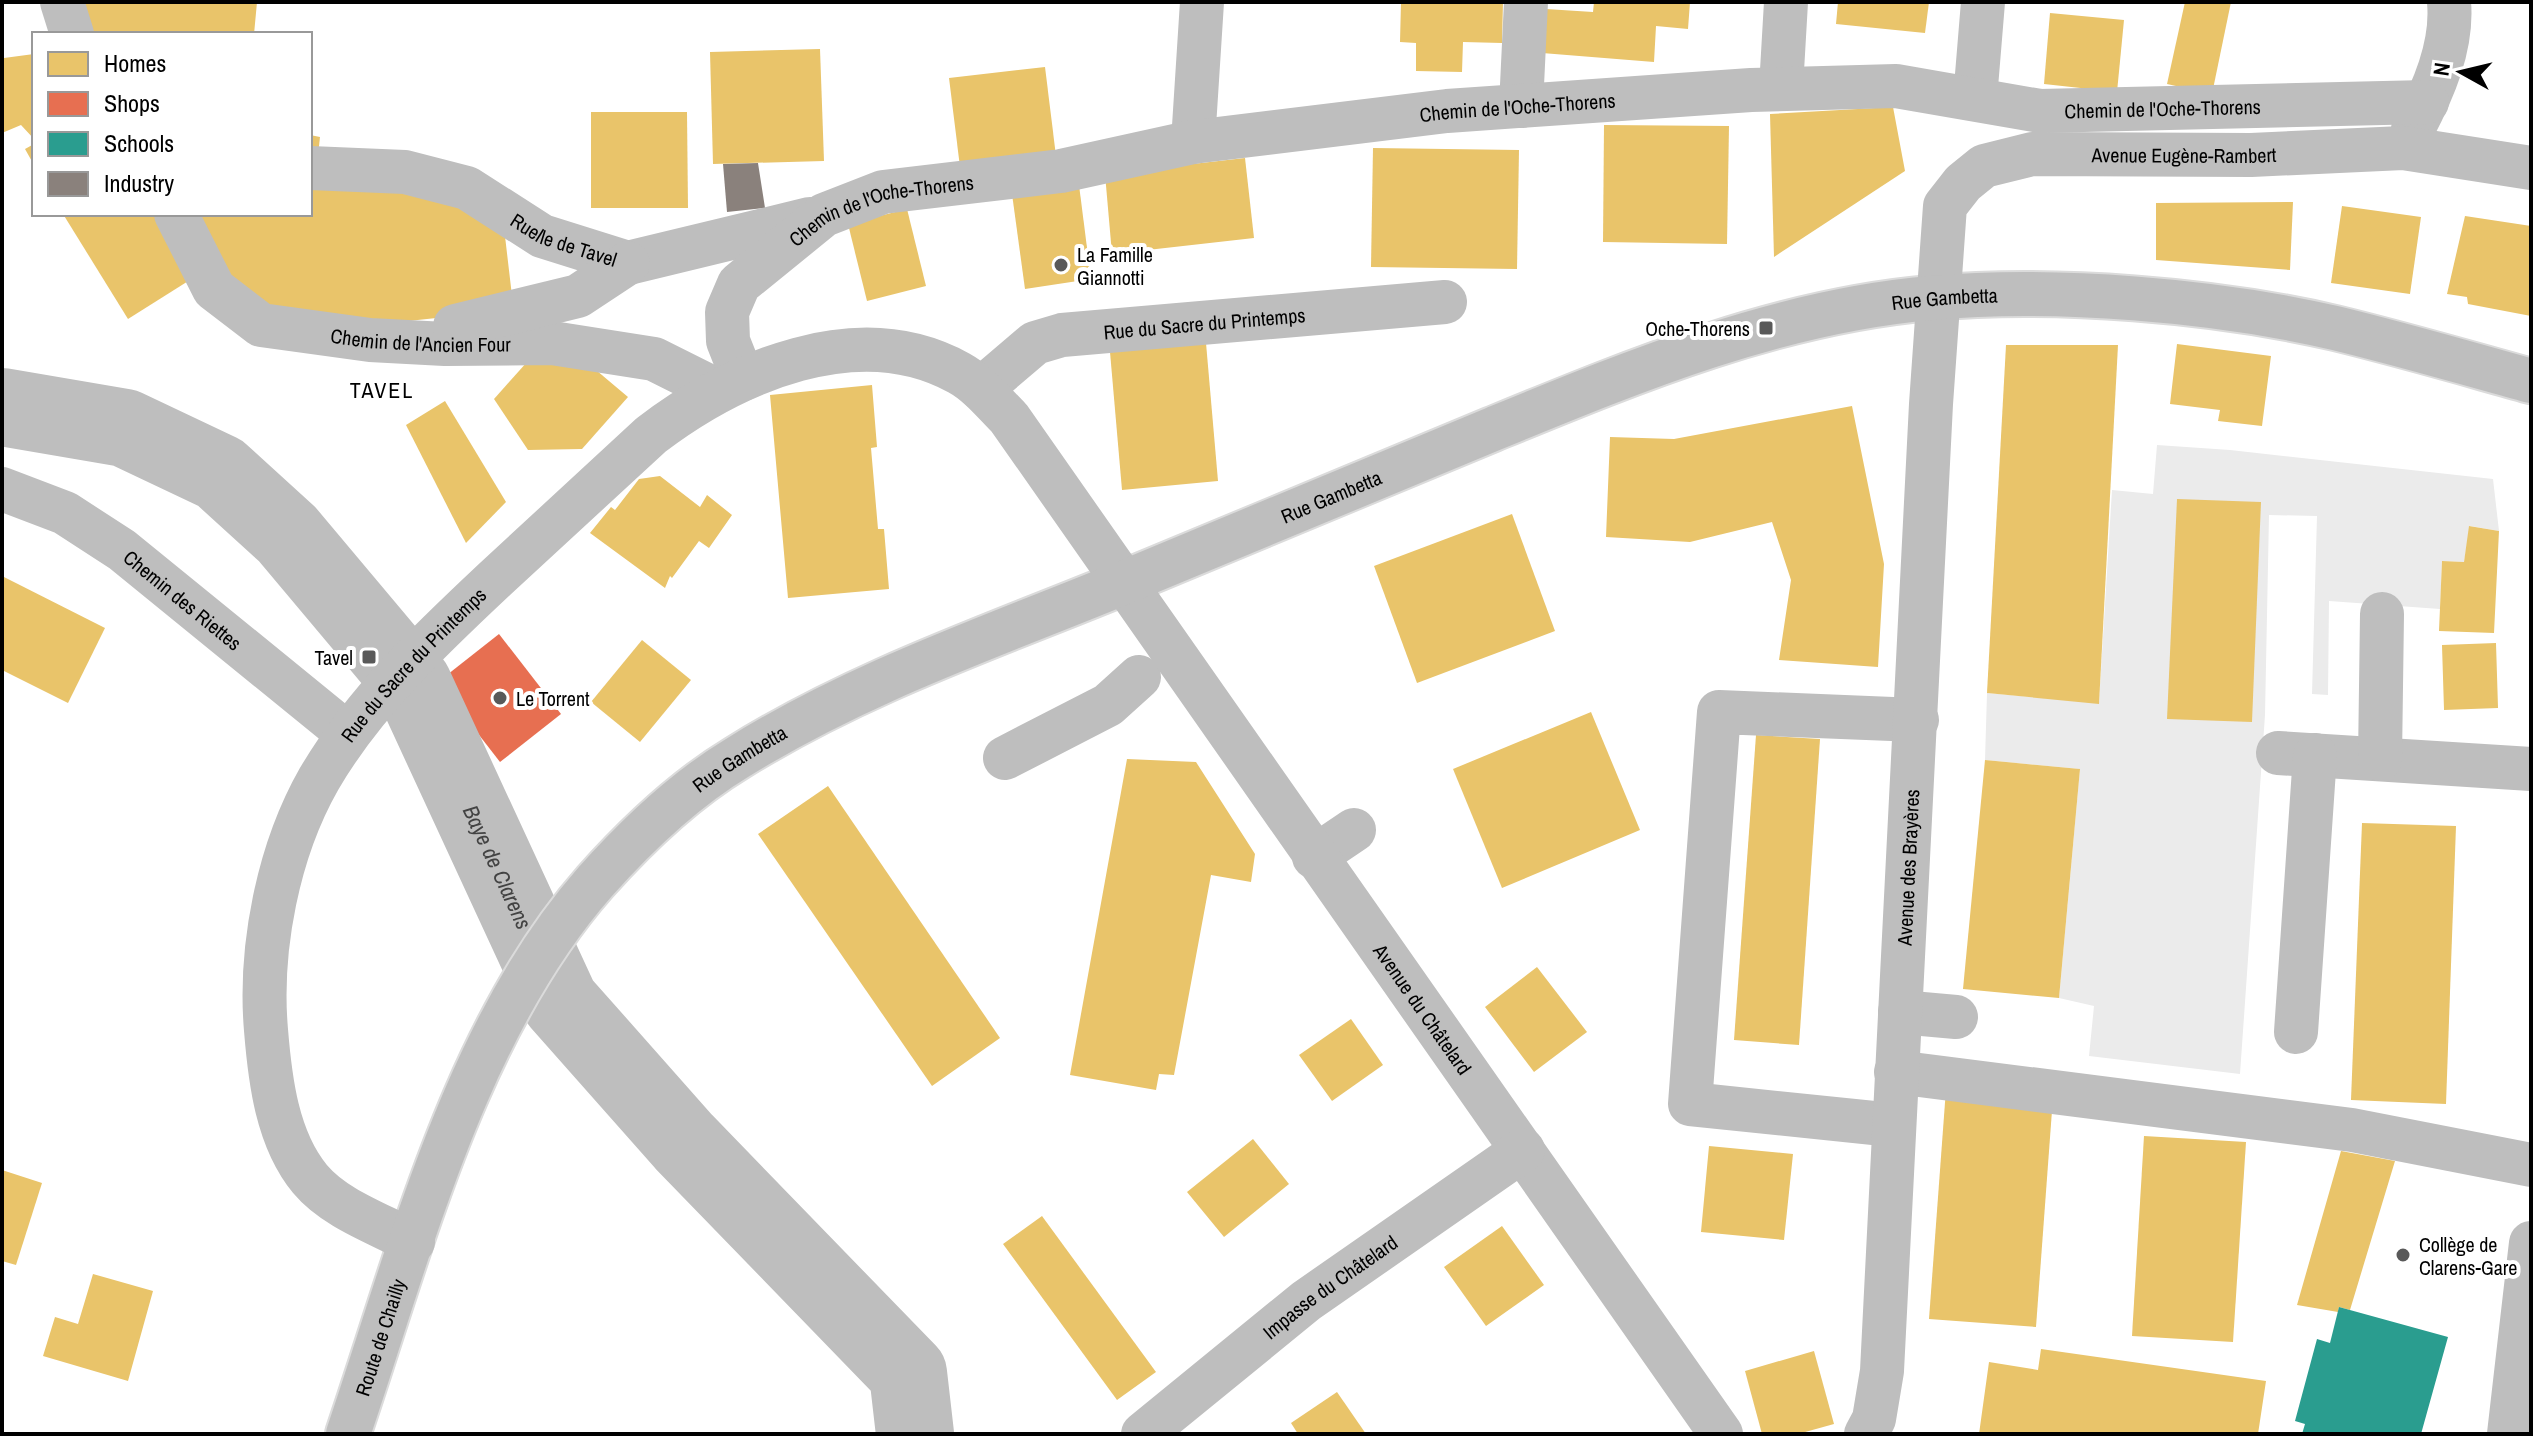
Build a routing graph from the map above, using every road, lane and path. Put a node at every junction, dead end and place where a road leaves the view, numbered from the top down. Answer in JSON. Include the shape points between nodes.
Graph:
{"nodes":[{"id":1,"x":62,"y":2,"type":"edge"},
{"id":2,"x":1202,"y":2,"type":"edge"},
{"id":3,"x":1526,"y":2,"type":"edge"},
{"id":4,"x":1786,"y":2,"type":"edge"},
{"id":5,"x":1983,"y":2,"type":"edge"},
{"id":6,"x":2449,"y":2,"type":"edge"},
{"id":7,"x":71,"y":32,"type":"edge"},
{"id":8,"x":1781,"y":88,"type":"junction"},
{"id":9,"x":1975,"y":99,"type":"junction"},
{"id":10,"x":2427,"y":102,"type":"junction"},
{"id":11,"x":1521,"y":106,"type":"junction"},
{"id":12,"x":1193,"y":142,"type":"junction"},
{"id":13,"x":2403,"y":148,"type":"junction"},
{"id":14,"x":312,"y":168,"type":"edge"},
{"id":15,"x":2531,"y":168,"type":"edge"},
{"id":16,"x":824,"y":215,"type":"junction"},
{"id":17,"x":177,"y":216,"type":"edge"},
{"id":18,"x":628,"y":263,"type":"junction"},
{"id":19,"x":1937,"y":297,"type":"junction"},
{"id":20,"x":1445,"y":302,"type":"dead end"},
{"id":21,"x":402,"y":340,"type":"junction"},
{"id":22,"x":2531,"y":381,"type":"edge"},
{"id":23,"x":730,"y":385,"type":"junction"},
{"id":24,"x":981,"y":389,"type":"junction"},
{"id":25,"x":2,"y":489,"type":"edge"},
{"id":26,"x":1124,"y":582,"type":"junction"},
{"id":27,"x":2382,"y":614,"type":"dead end"},
{"id":28,"x":1139,"y":677,"type":"dead end"},
{"id":29,"x":1917,"y":720,"type":"junction"},
{"id":30,"x":348,"y":734,"type":"junction"},
{"id":31,"x":1005,"y":758,"type":"dead end"},
{"id":32,"x":2380,"y":759,"type":"junction"},
{"id":33,"x":2531,"y":769,"type":"edge"},
{"id":34,"x":1354,"y":830,"type":"dead end"},
{"id":35,"x":1314,"y":857,"type":"junction"},
{"id":36,"x":1900,"y":1012,"type":"junction"},
{"id":37,"x":1956,"y":1017,"type":"dead end"},
{"id":38,"x":2296,"y":1032,"type":"dead end"},
{"id":39,"x":1896,"y":1072,"type":"junction"},
{"id":40,"x":1893,"y":1125,"type":"junction"},
{"id":41,"x":1523,"y":1150,"type":"junction"},
{"id":42,"x":2531,"y":1165,"type":"edge"},
{"id":43,"x":413,"y":1242,"type":"junction"},
{"id":44,"x":2531,"y":1243,"type":"edge"},
{"id":45,"x":348,"y":1434,"type":"edge"},
{"id":46,"x":1143,"y":1434,"type":"edge"},
{"id":47,"x":1721,"y":1434,"type":"edge"},
{"id":48,"x":1866,"y":1434,"type":"edge"},
{"id":49,"x":2509,"y":1434,"type":"edge"}],
"edges":[{"from":1,"to":7,"type":"street"},
{"from":2,"to":12,"type":"street"},
{"from":3,"to":11,"type":"street"},
{"from":4,"to":8,"type":"street"},
{"from":5,"to":9,"type":"street"},
{"from":6,"to":10,"type":"street","via":[[2439,73]]},
{"from":8,"to":9,"type":"street","name":"Chemin de l'Oche-Thorens","via":[[1896,86]]},
{"from":8,"to":11,"type":"street","name":"Chemin de l'Oche-Thorens"},
{"from":9,"to":10,"type":"street","name":"Chemin de l'Oche-Thorens","via":[[2040,111]]},
{"from":10,"to":13,"type":"street"},
{"from":11,"to":12,"type":"street","name":"Chemin de l'Oche-Thorens"},
{"from":12,"to":16,"type":"street","name":"Chemin de l'Oche-Thorens","via":[[1061,171],[883,192]]},
{"from":13,"to":15,"type":"street","name":"Avenue Eugène-Rambert"},
{"from":13,"to":19,"type":"street","name":"Avenue Eugène-Rambert","via":[[2251,155],[2032,154],[1984,166],[1945,206]]},
{"from":14,"to":18,"type":"street","name":"Ruelle de Tavel","via":[[405,172],[467,188],[542,236]]},
{"from":16,"to":18,"type":"street","name":"Ruelle de Tavel"},
{"from":16,"to":23,"type":"street","name":"Chemin de l'Oche-Thorens","via":[[739,284],[727,312]]},
{"from":17,"to":21,"type":"street","name":"Chemin de l'Ancien Four","via":[[214,289],[261,325]]},
{"from":18,"to":21,"type":"street","via":[[578,296]]},
{"from":19,"to":22,"type":"street","name":"Rue Gambetta","via":[[2149,300],[2261,314]]},
{"from":19,"to":26,"type":"street","name":"Rue Gambetta","via":[[1824,313],[1648,368]]},
{"from":19,"to":29,"type":"street","name":"Avenue des Brayères"},
{"from":20,"to":24,"type":"street","name":"Rue du Sacre du Printemps","via":[[1062,335],[1035,343]]},
{"from":21,"to":23,"type":"street","name":"Chemin de l'Ancien Four","via":[[552,343],[654,359]]},
{"from":23,"to":24,"type":"street","name":"Rue du Sacre du Printemps","via":[[828,354],[873,350],[933,361]]},
{"from":23,"to":30,"type":"street","name":"Rue du Sacre du Printemps","via":[[651,435],[432,638]]},
{"from":24,"to":26,"type":"street","name":"Rue du Sacre du Printemps","via":[[1009,418]]},
{"from":25,"to":30,"type":"street","name":"Chemin des Riettes","via":[[65,513],[122,550]]},
{"from":26,"to":35,"type":"street","name":"Avenue du Châtelard"},
{"from":26,"to":43,"type":"street","name":"Rue Gambetta","via":[[949,650],[786,730],[731,761],[663,812],[595,882],[522,979],[488,1044]]},
{"from":27,"to":32,"type":"street"},
{"from":28,"to":31,"type":"street","via":[[1108,705]]},
{"from":29,"to":36,"type":"street","name":"Avenue des Brayères"},
{"from":29,"to":40,"type":"street","via":[[1719,712],[1690,1104]]},
{"from":30,"to":43,"type":"street","name":"Rue du Sacre du Printemps","via":[[303,810],[280,881],[265,985],[268,1059],[291,1150],[311,1180],[342,1205]]},
{"from":32,"to":33,"type":"street"},
{"from":32,"to":38,"type":"street","via":[[2297,754]]},
{"from":34,"to":35,"type":"street"},
{"from":35,"to":41,"type":"street","name":"Avenue du Châtelard"},
{"from":36,"to":37,"type":"street"},
{"from":36,"to":39,"type":"street","name":"Avenue des Brayères"},
{"from":39,"to":40,"type":"street","name":"Avenue des Brayères"},
{"from":39,"to":42,"type":"street","via":[[2352,1130]]},
{"from":40,"to":48,"type":"street","name":"Avenue des Brayères","via":[[1882,1371],[1874,1419]]},
{"from":41,"to":46,"type":"street","name":"Impasse du Châtelard","via":[[1306,1301]]},
{"from":41,"to":47,"type":"street","name":"Avenue du Châtelard"},
{"from":43,"to":45,"type":"street","name":"Route de Chailly"},
{"from":44,"to":49,"type":"street"}]}
